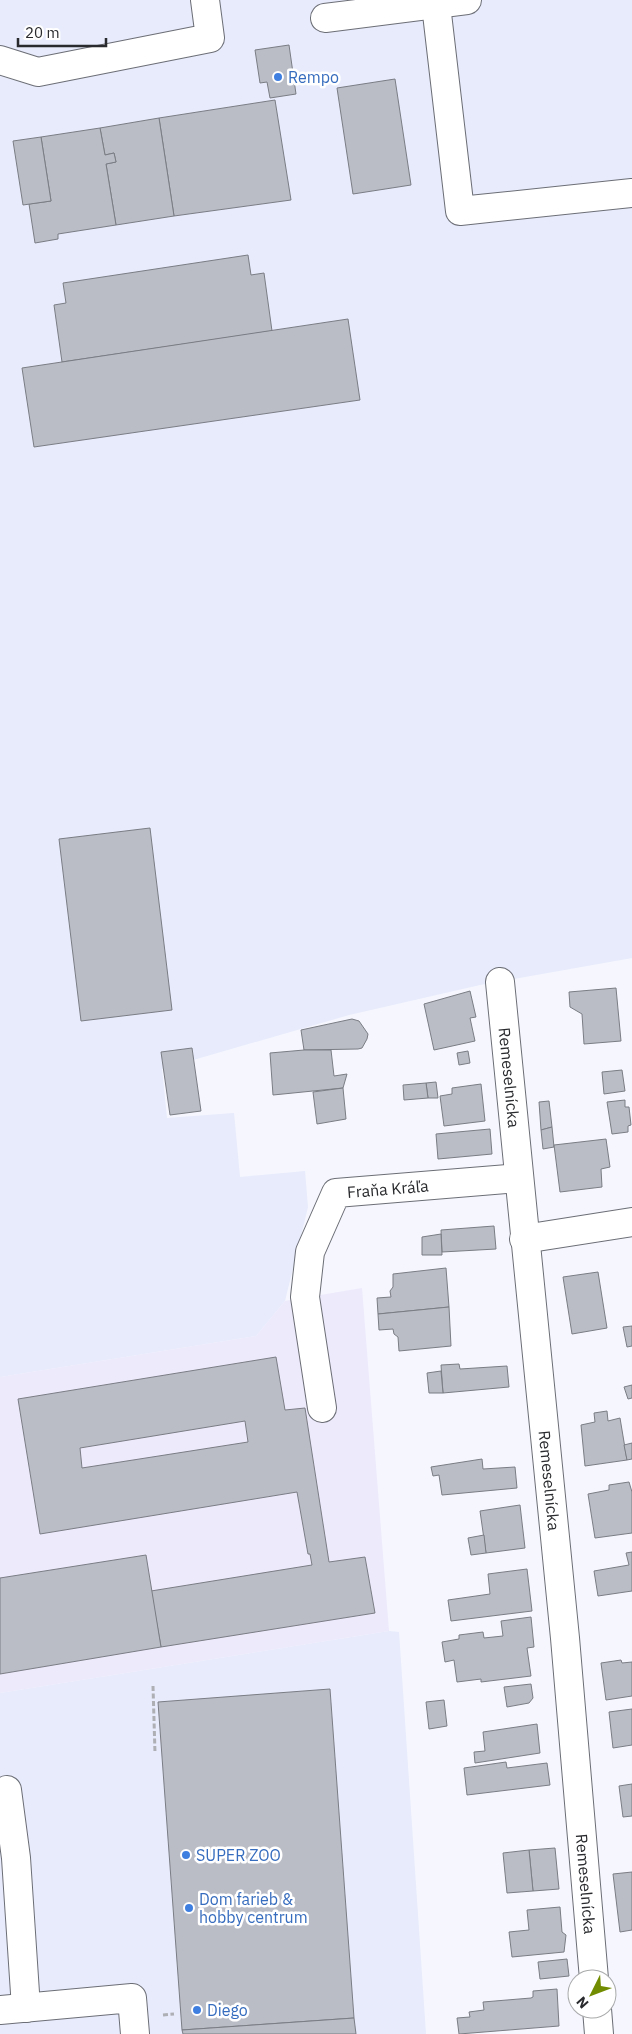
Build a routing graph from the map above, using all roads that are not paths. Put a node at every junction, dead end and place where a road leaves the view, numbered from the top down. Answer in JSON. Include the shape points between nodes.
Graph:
{"nodes":[{"id":1,"x":205,"y":0,"type":"edge"},
{"id":2,"x":467,"y":0,"type":"edge"},
{"id":3,"x":436,"y":5,"type":"junction"},
{"id":4,"x":325,"y":18,"type":"dead end"},
{"id":5,"x":0,"y":60,"type":"edge"},
{"id":6,"x":632,"y":193,"type":"edge"},
{"id":7,"x":500,"y":982,"type":"dead end"},
{"id":8,"x":519,"y":1178,"type":"junction"},
{"id":9,"x":632,"y":1222,"type":"edge"},
{"id":10,"x":524,"y":1239,"type":"junction"},
{"id":11,"x":322,"y":1408,"type":"dead end"},
{"id":12,"x":7,"y":1790,"type":"dead end"},
{"id":13,"x":593,"y":1969,"type":"edge"},
{"id":14,"x":13,"y":2009,"type":"edge"},
{"id":15,"x":598,"y":2019,"type":"edge"},
{"id":16,"x":135,"y":2034,"type":"edge"},
{"id":17,"x":599,"y":2034,"type":"edge"}],
"edges":[{"from":1,"to":5,"type":"street","via":[[210,38],[38,72]]},
{"from":2,"to":3,"type":"street"},
{"from":3,"to":4,"type":"street"},
{"from":3,"to":6,"type":"street","via":[[460,211]]},
{"from":7,"to":8,"type":"street","name":"Remeselnícka"},
{"from":8,"to":10,"type":"street","name":"Remeselnícka"},
{"from":8,"to":11,"type":"street","name":"Fraňa Kráľa","via":[[336,1193],[310,1252],[306,1297]]},
{"from":9,"to":10,"type":"street"},
{"from":10,"to":13,"type":"street","name":"Remeselnícka","via":[[565,1638]]},
{"from":12,"to":14,"type":"street","via":[[16,1858]]},
{"from":14,"to":16,"type":"street","via":[[132,1998]]},
{"from":15,"to":17,"type":"street"}]}
